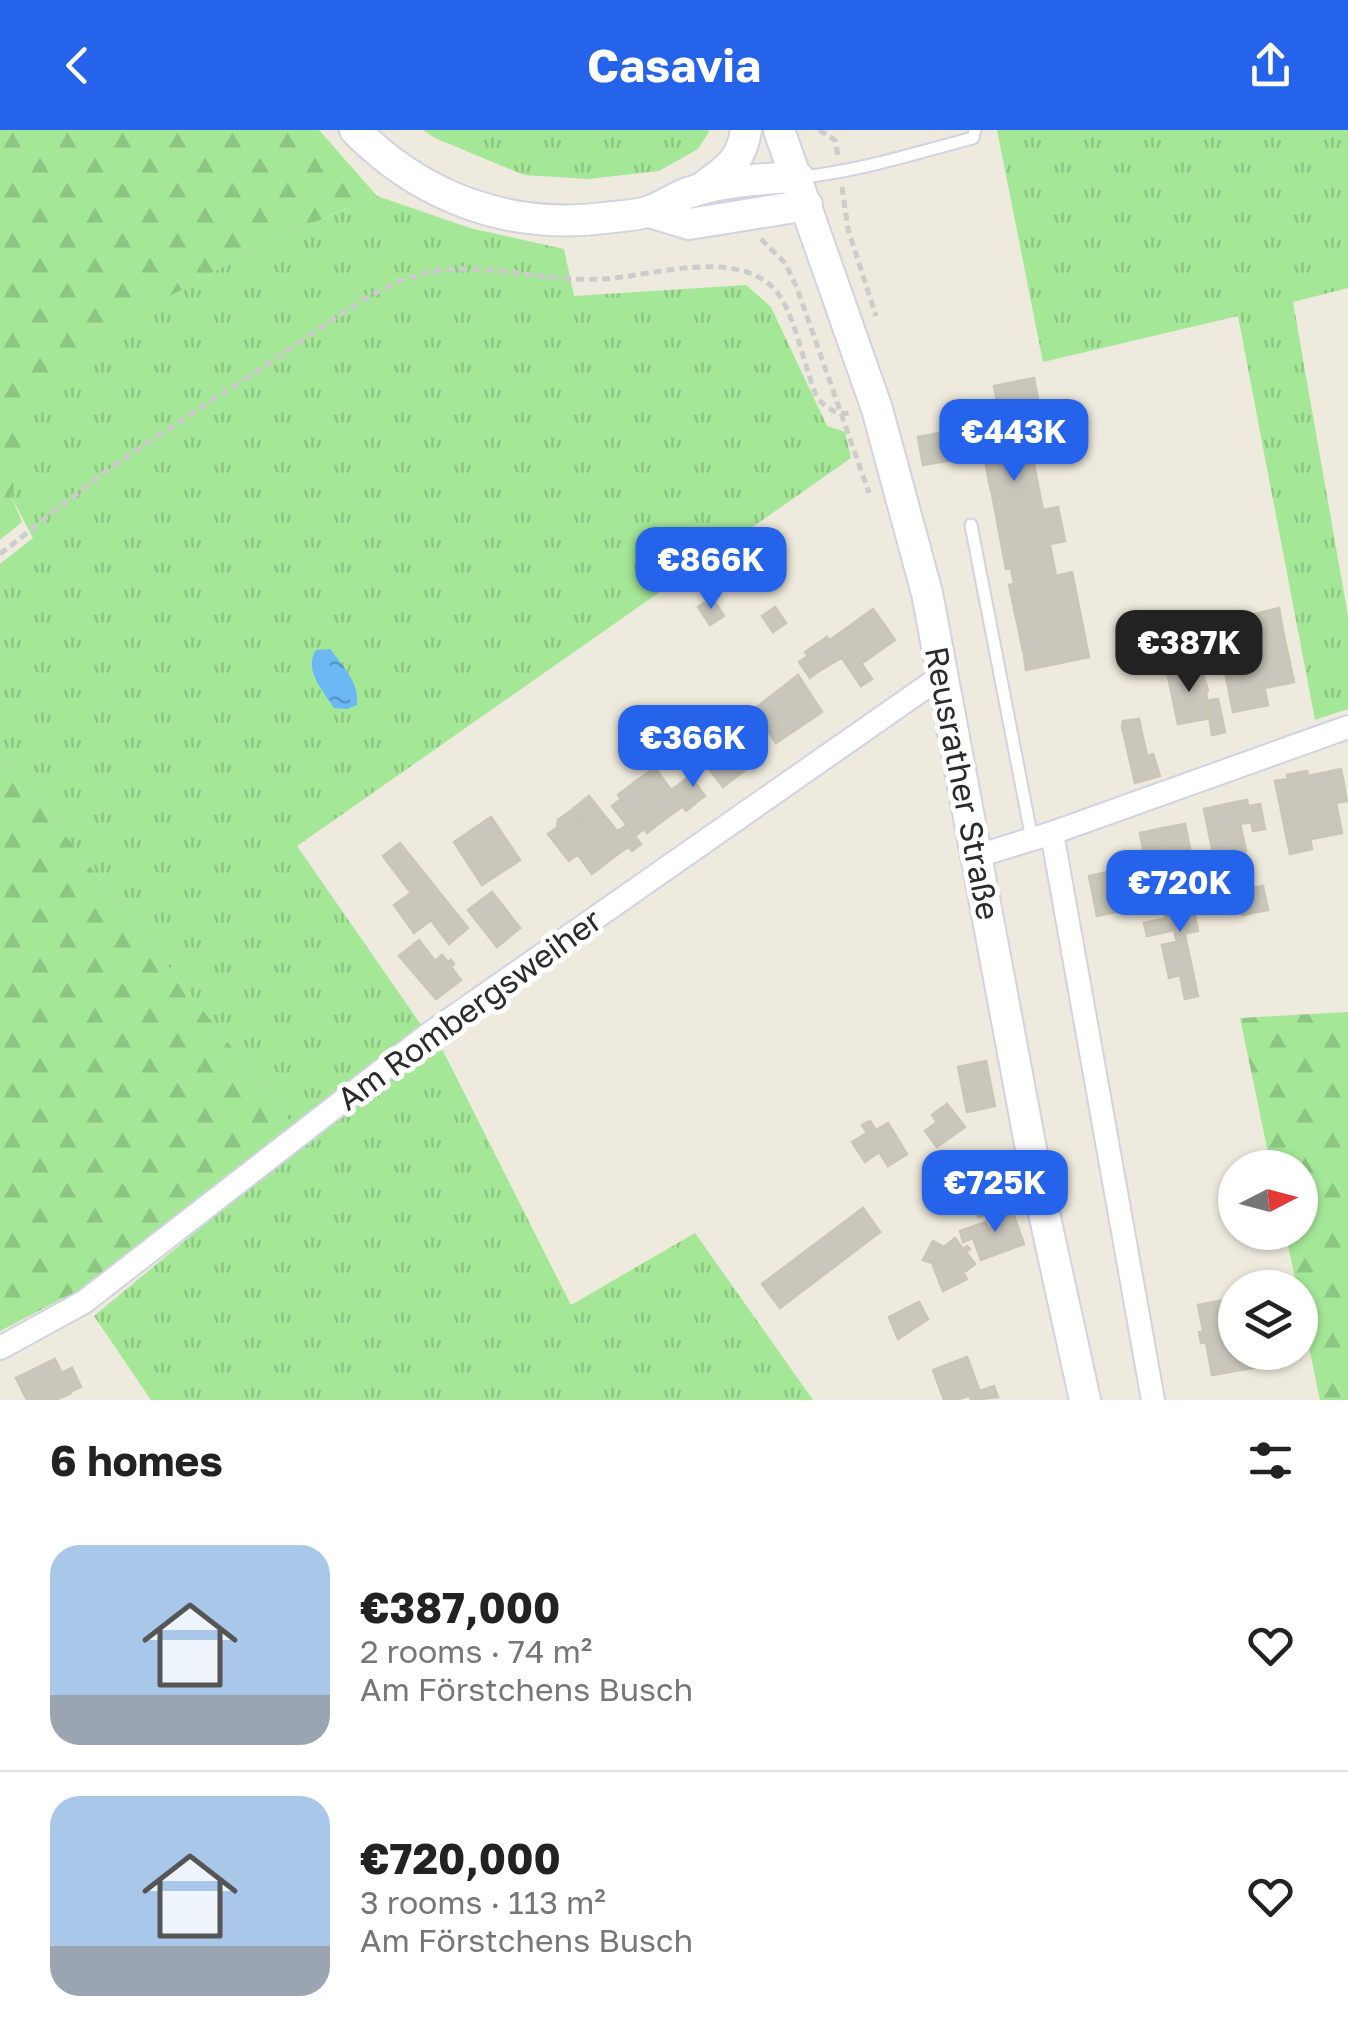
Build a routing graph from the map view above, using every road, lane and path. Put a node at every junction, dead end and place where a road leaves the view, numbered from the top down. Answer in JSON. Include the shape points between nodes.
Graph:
{"nodes":[{"id":1,"x":355,"y":130,"type":"edge"},
{"id":2,"x":746,"y":130,"type":"edge"},
{"id":3,"x":779,"y":130,"type":"edge"},
{"id":4,"x":819,"y":130,"type":"edge"},
{"id":5,"x":974,"y":130,"type":"edge"},
{"id":6,"x":840,"y":173,"type":"junction"},
{"id":7,"x":696,"y":191,"type":"junction"},
{"id":8,"x":803,"y":191,"type":"junction"},
{"id":9,"x":648,"y":212,"type":"junction"},
{"id":10,"x":756,"y":216,"type":"junction"},
{"id":11,"x":876,"y":316,"type":"dead end"},
{"id":12,"x":972,"y":525,"type":"dead end"},
{"id":13,"x":0,"y":554,"type":"edge"},
{"id":14,"x":943,"y":675,"type":"junction"},
{"id":15,"x":1348,"y":726,"type":"edge"},
{"id":16,"x":1042,"y":836,"type":"junction"},
{"id":17,"x":978,"y":856,"type":"junction"},
{"id":18,"x":0,"y":1348,"type":"edge"},
{"id":19,"x":1085,"y":1400,"type":"edge"},
{"id":20,"x":1153,"y":1400,"type":"edge"}],
"edges":[{"from":1,"to":9,"type":"main road","via":[[415,180],[474,207],[538,219]]},
{"from":2,"to":7,"type":"main road","via":[[732,166]]},
{"from":3,"to":8,"type":"main road","name":"Reusrather Straße"},
{"from":4,"to":6,"type":"path","via":[[835,140]]},
{"from":5,"to":6,"type":"lane","via":[[972,138]]},
{"from":6,"to":8,"type":"lane"},
{"from":6,"to":11,"type":"path","via":[[848,229]]},
{"from":7,"to":8,"type":"main road","via":[[754,180]]},
{"from":7,"to":9,"type":"main road"},
{"from":8,"to":10,"type":"main road"},
{"from":8,"to":14,"type":"main road","name":"Reusrather Straße","via":[[885,435]]},
{"from":9,"to":10,"type":"main road","via":[[689,224]]},
{"from":10,"to":13,"type":"path","via":[[756,234],[785,263],[797,288],[842,414],[817,398],[784,303],[758,274],[710,267],[578,280],[433,272],[392,286],[299,343],[107,471]]},
{"from":12,"to":16,"type":"lane"},
{"from":14,"to":17,"type":"main road","name":"Reusrather Straße"},
{"from":14,"to":18,"type":"street","name":"Am Rombergsweiher","via":[[429,1034],[84,1302]]},
{"from":15,"to":16,"type":"street"},
{"from":16,"to":17,"type":"street"},
{"from":16,"to":20,"type":"street"},
{"from":17,"to":19,"type":"main road","name":"Reusrather Straße"}]}
